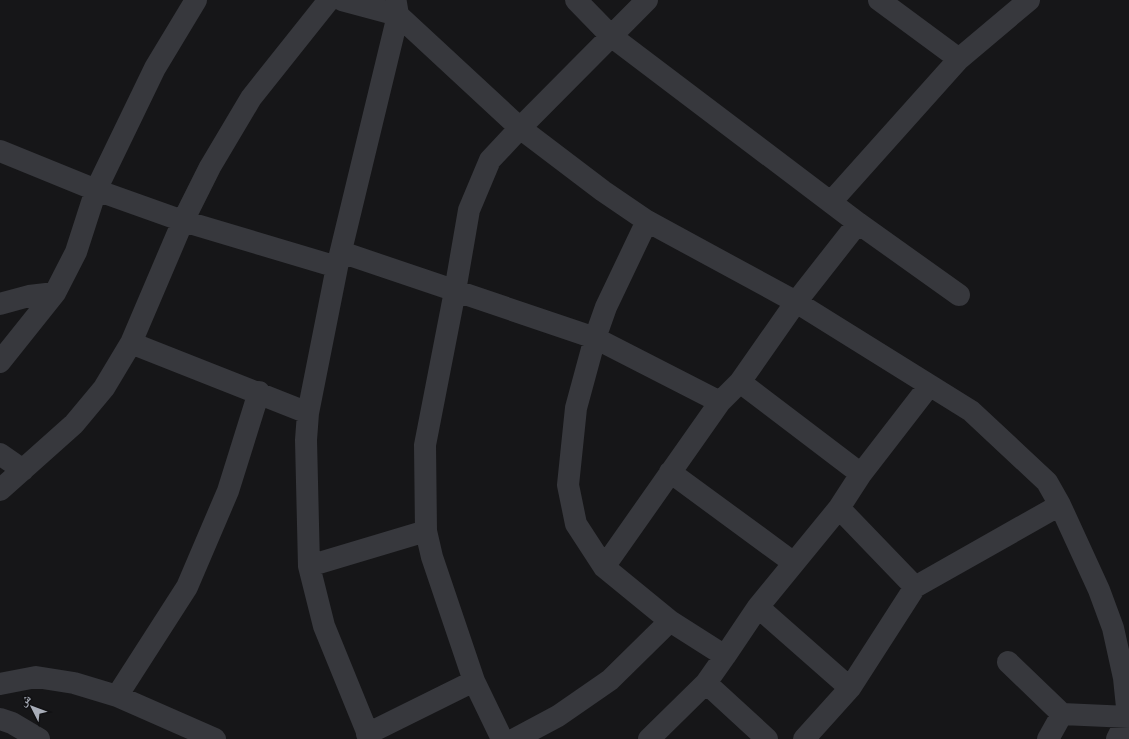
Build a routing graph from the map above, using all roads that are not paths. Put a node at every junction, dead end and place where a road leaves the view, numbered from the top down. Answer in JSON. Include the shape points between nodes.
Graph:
{"nodes":[{"id":1,"x":196,"y":0,"type":"edge"},
{"id":2,"x":329,"y":0,"type":"edge"},
{"id":3,"x":342,"y":0,"type":"edge"},
{"id":4,"x":576,"y":0,"type":"edge"},
{"id":5,"x":647,"y":0,"type":"edge"},
{"id":6,"x":879,"y":0,"type":"edge"},
{"id":7,"x":1029,"y":0,"type":"edge"},
{"id":8,"x":396,"y":7,"type":"edge"},
{"id":9,"x":611,"y":36,"type":"junction"},
{"id":10,"x":959,"y":60,"type":"junction"},
{"id":11,"x":520,"y":128,"type":"junction"},
{"id":12,"x":0,"y":151,"type":"edge"},
{"id":13,"x":96,"y":190,"type":"junction"},
{"id":14,"x":831,"y":202,"type":"junction"},
{"id":15,"x":183,"y":221,"type":"junction"},
{"id":16,"x":647,"y":221,"type":"junction"},
{"id":17,"x":858,"y":223,"type":"junction"},
{"id":18,"x":339,"y":260,"type":"junction"},
{"id":19,"x":455,"y":291,"type":"junction"},
{"id":20,"x":55,"y":293,"type":"junction"},
{"id":21,"x":959,"y":295,"type":"dead end"},
{"id":22,"x":796,"y":302,"type":"junction"},
{"id":23,"x":0,"y":304,"type":"edge"},
{"id":24,"x":595,"y":338,"type":"junction"},
{"id":25,"x":131,"y":343,"type":"junction"},
{"id":26,"x":0,"y":362,"type":"edge"},
{"id":27,"x":740,"y":382,"type":"junction"},
{"id":28,"x":929,"y":386,"type":"junction"},
{"id":29,"x":259,"y":392,"type":"junction"},
{"id":30,"x":720,"y":402,"type":"junction"},
{"id":31,"x":308,"y":413,"type":"junction"},
{"id":32,"x":0,"y":454,"type":"edge"},
{"id":33,"x":23,"y":470,"type":"junction"},
{"id":34,"x":670,"y":472,"type":"junction"},
{"id":35,"x":861,"y":474,"type":"junction"},
{"id":36,"x":0,"y":490,"type":"edge"},
{"id":37,"x":1060,"y":505,"type":"junction"},
{"id":38,"x":839,"y":508,"type":"junction"},
{"id":39,"x":426,"y":531,"type":"junction"},
{"id":40,"x":794,"y":564,"type":"junction"},
{"id":41,"x":309,"y":566,"type":"junction"},
{"id":42,"x":604,"y":567,"type":"junction"},
{"id":43,"x":915,"y":588,"type":"junction"},
{"id":44,"x":758,"y":607,"type":"junction"},
{"id":45,"x":670,"y":620,"type":"junction"},
{"id":46,"x":725,"y":656,"type":"junction"},
{"id":47,"x":1008,"y":662,"type":"dead end"},
{"id":48,"x":1126,"y":675,"type":"edge"},
{"id":49,"x":474,"y":681,"type":"junction"},
{"id":50,"x":706,"y":683,"type":"junction"},
{"id":51,"x":0,"y":684,"type":"edge"},
{"id":52,"x":850,"y":688,"type":"junction"},
{"id":53,"x":117,"y":696,"type":"junction"},
{"id":54,"x":1062,"y":714,"type":"junction"},
{"id":55,"x":1129,"y":717,"type":"edge"},
{"id":56,"x":0,"y":719,"type":"edge"},
{"id":57,"x":368,"y":736,"type":"edge"},
{"id":58,"x":39,"y":739,"type":"edge"},
{"id":59,"x":216,"y":739,"type":"edge"},
{"id":60,"x":502,"y":739,"type":"edge"},
{"id":61,"x":515,"y":739,"type":"edge"},
{"id":62,"x":649,"y":739,"type":"edge"},
{"id":63,"x":767,"y":739,"type":"edge"},
{"id":64,"x":804,"y":739,"type":"edge"},
{"id":65,"x":1048,"y":739,"type":"edge"},
{"id":66,"x":1117,"y":739,"type":"edge"}],
"edges":[{"from":1,"to":13,"type":"street","via":[[155,68]]},
{"from":2,"to":15,"type":"street","via":[[251,98],[210,167]]},
{"from":3,"to":8,"type":"street"},
{"from":4,"to":9,"type":"street"},
{"from":5,"to":9,"type":"street"},
{"from":6,"to":10,"type":"street"},
{"from":7,"to":10,"type":"street"},
{"from":8,"to":11,"type":"street"},
{"from":8,"to":18,"type":"street"},
{"from":9,"to":11,"type":"street"},
{"from":9,"to":14,"type":"street"},
{"from":10,"to":14,"type":"street"},
{"from":11,"to":16,"type":"street","via":[[602,191]]},
{"from":11,"to":19,"type":"street","via":[[490,160],[469,210]]},
{"from":12,"to":13,"type":"street"},
{"from":13,"to":15,"type":"street"},
{"from":13,"to":20,"type":"street","via":[[76,252]]},
{"from":14,"to":17,"type":"street"},
{"from":15,"to":18,"type":"street"},
{"from":15,"to":25,"type":"street"},
{"from":16,"to":22,"type":"street"},
{"from":16,"to":24,"type":"street","via":[[606,307]]},
{"from":17,"to":21,"type":"street"},
{"from":17,"to":22,"type":"street"},
{"from":18,"to":19,"type":"street"},
{"from":18,"to":31,"type":"street"},
{"from":19,"to":24,"type":"street"},
{"from":19,"to":39,"type":"street","via":[[425,445]]},
{"from":20,"to":23,"type":"street","via":[[29,296]]},
{"from":20,"to":26,"type":"street"},
{"from":22,"to":27,"type":"street"},
{"from":22,"to":28,"type":"street"},
{"from":24,"to":30,"type":"street"},
{"from":24,"to":42,"type":"street","via":[[576,408],[568,485],[576,524]]},
{"from":25,"to":29,"type":"street"},
{"from":25,"to":33,"type":"street","via":[[104,388],[74,424]]},
{"from":27,"to":30,"type":"street"},
{"from":27,"to":35,"type":"street"},
{"from":28,"to":35,"type":"street"},
{"from":28,"to":37,"type":"street","via":[[971,411],[1047,482]]},
{"from":29,"to":31,"type":"street"},
{"from":29,"to":53,"type":"street","via":[[228,491],[187,587]]},
{"from":30,"to":34,"type":"street"},
{"from":31,"to":41,"type":"street","via":[[306,440]]},
{"from":32,"to":33,"type":"street"},
{"from":33,"to":36,"type":"street"},
{"from":34,"to":40,"type":"street"},
{"from":34,"to":42,"type":"street"},
{"from":35,"to":38,"type":"street"},
{"from":37,"to":43,"type":"street"},
{"from":37,"to":48,"type":"street","via":[[1100,590]]},
{"from":38,"to":40,"type":"street"},
{"from":38,"to":43,"type":"street"},
{"from":39,"to":41,"type":"street"},
{"from":39,"to":49,"type":"street","via":[[432,557]]},
{"from":40,"to":44,"type":"street"},
{"from":41,"to":57,"type":"street","via":[[324,626]]},
{"from":42,"to":45,"type":"street"},
{"from":43,"to":52,"type":"street"},
{"from":44,"to":46,"type":"street"},
{"from":44,"to":52,"type":"street"},
{"from":45,"to":46,"type":"street"},
{"from":45,"to":61,"type":"street","via":[[610,680],[558,716]]},
{"from":46,"to":50,"type":"street"},
{"from":47,"to":54,"type":"street"},
{"from":48,"to":55,"type":"street"},
{"from":49,"to":57,"type":"street"},
{"from":49,"to":60,"type":"street"},
{"from":50,"to":62,"type":"street"},
{"from":50,"to":63,"type":"street"},
{"from":51,"to":53,"type":"street","via":[[36,677],[74,683]]},
{"from":52,"to":64,"type":"street"},
{"from":53,"to":59,"type":"street"},
{"from":54,"to":55,"type":"street"},
{"from":54,"to":65,"type":"street"},
{"from":55,"to":66,"type":"street"},
{"from":56,"to":58,"type":"street"}]}
